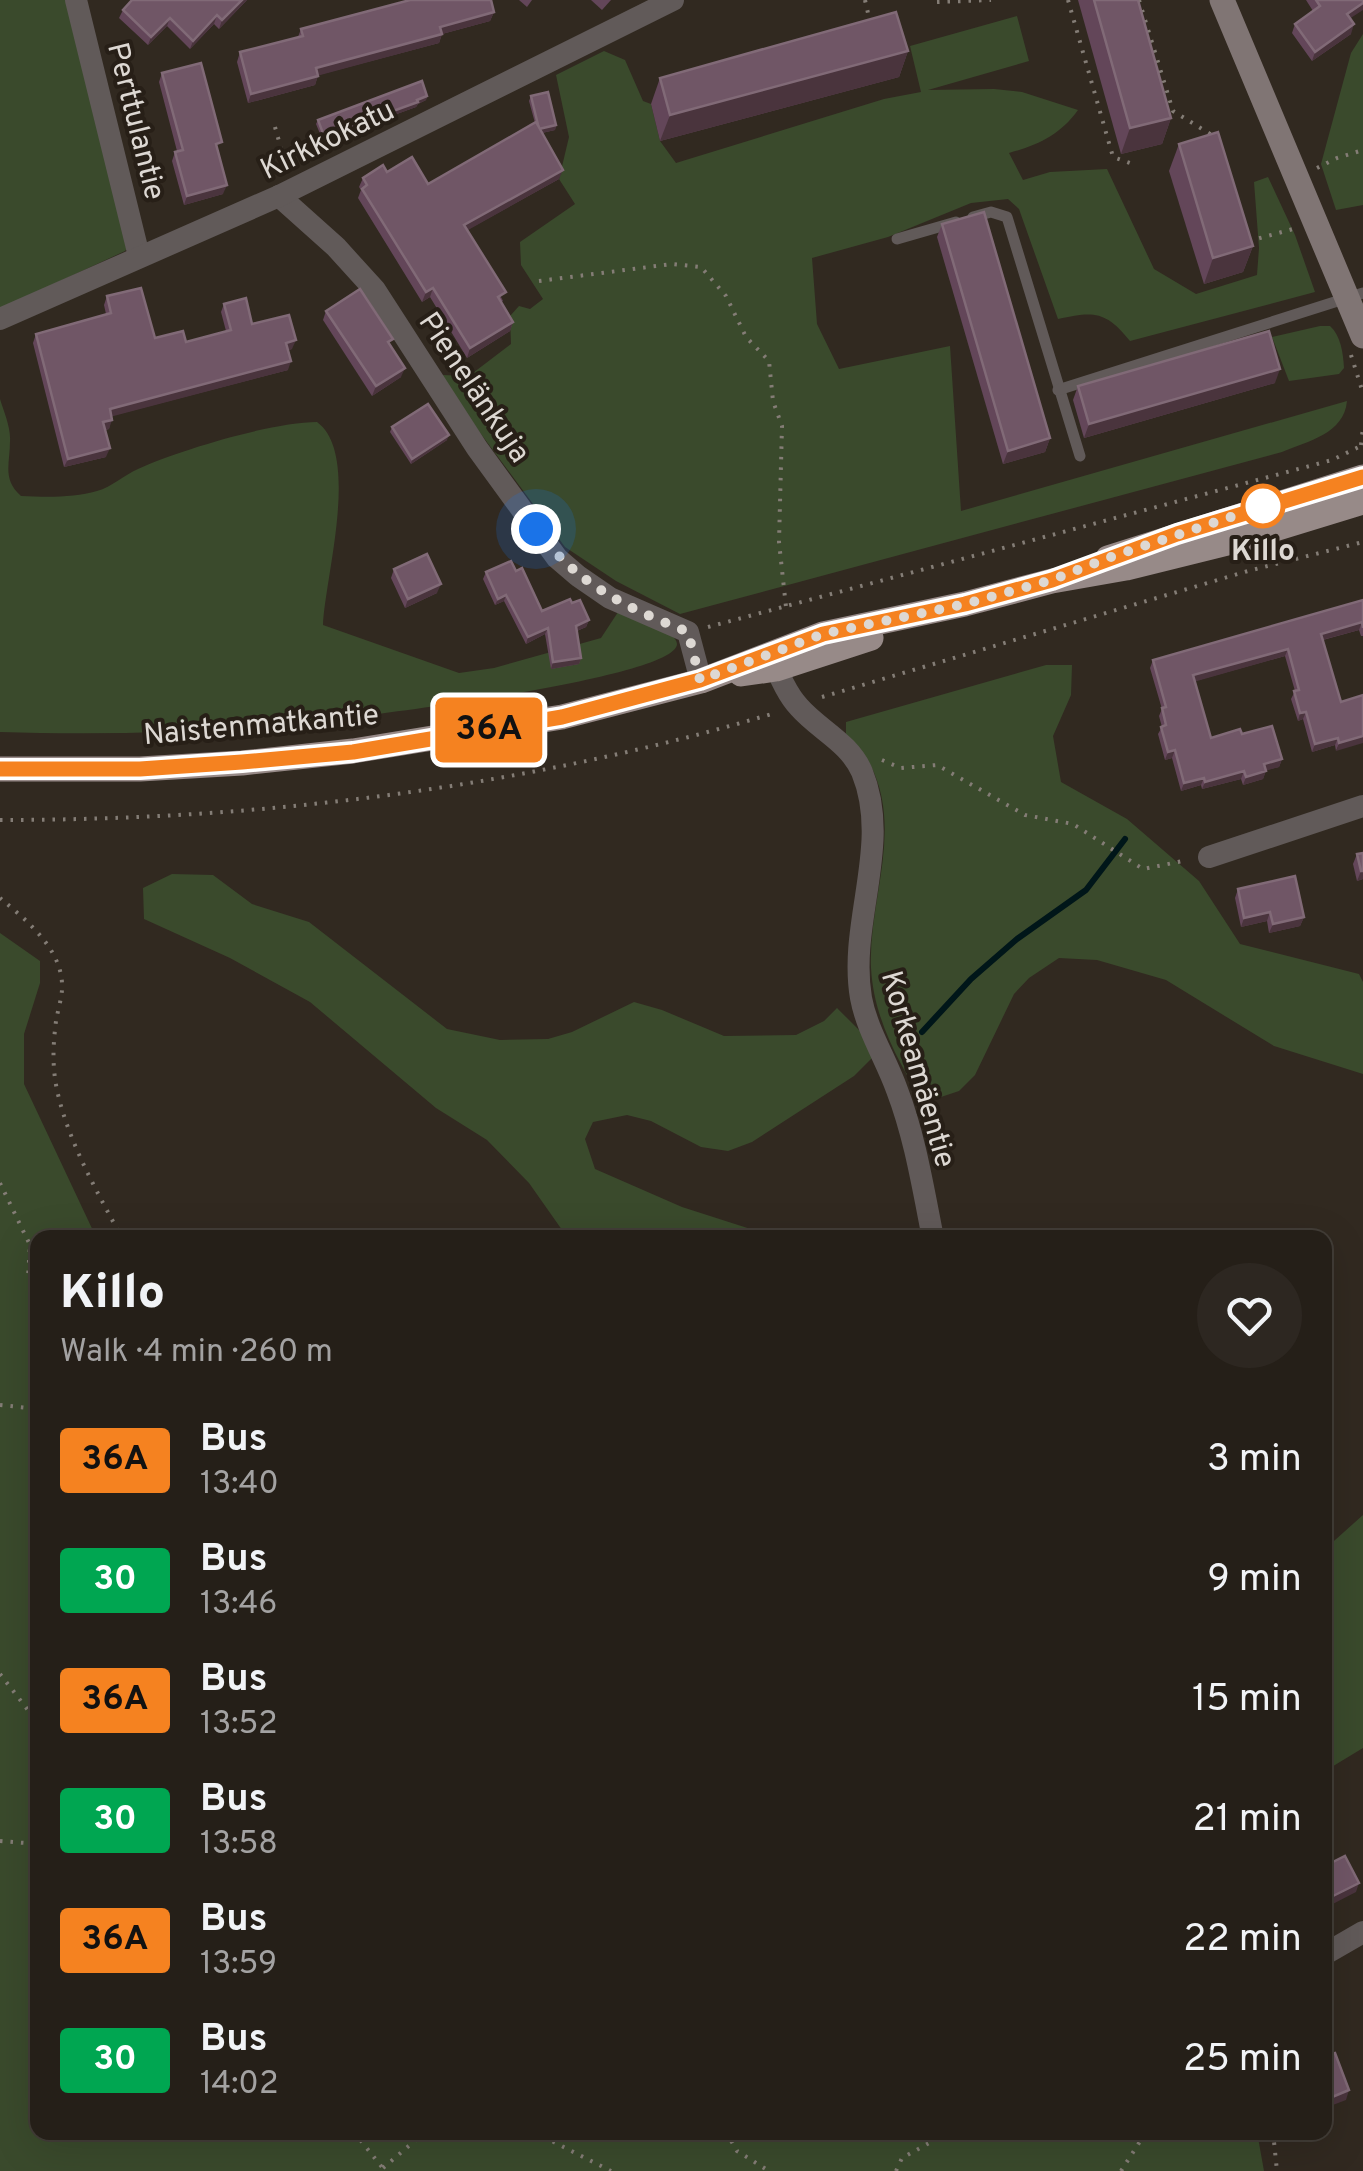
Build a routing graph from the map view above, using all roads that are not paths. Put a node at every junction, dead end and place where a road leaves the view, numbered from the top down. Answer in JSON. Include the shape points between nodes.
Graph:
{"nodes":[{"id":1,"x":76,"y":0,"type":"edge"},
{"id":2,"x":673,"y":0,"type":"edge"},
{"id":3,"x":1222,"y":0,"type":"edge"},
{"id":4,"x":286,"y":193,"type":"junction"},
{"id":5,"x":897,"y":239,"type":"dead end"},
{"id":6,"x":138,"y":256,"type":"junction"},
{"id":7,"x":1356,"y":296,"type":"edge"},
{"id":8,"x":0,"y":319,"type":"edge"},
{"id":9,"x":1363,"y":336,"type":"edge"},
{"id":10,"x":1058,"y":390,"type":"junction"},
{"id":11,"x":1080,"y":456,"type":"dead end"},
{"id":12,"x":1363,"y":477,"type":"edge"},
{"id":13,"x":1363,"y":502,"type":"edge"},
{"id":14,"x":1052,"y":580,"type":"junction"},
{"id":15,"x":773,"y":660,"type":"junction"},
{"id":16,"x":700,"y":680,"type":"junction"},
{"id":17,"x":0,"y":770,"type":"edge"},
{"id":18,"x":1363,"y":806,"type":"edge"},
{"id":19,"x":1209,"y":856,"type":"road end"},
{"id":20,"x":931,"y":1230,"type":"edge"},
{"id":21,"x":1363,"y":1932,"type":"edge"},
{"id":22,"x":1332,"y":1950,"type":"edge"}],
"edges":[{"from":1,"to":6,"type":"street","name":"Perttulantie"},
{"from":2,"to":4,"type":"street","name":"Kirkkokatu"},
{"from":3,"to":7,"type":"street"},
{"from":4,"to":6,"type":"street","name":"Kirkkokatu"},
{"from":4,"to":16,"type":"street","name":"Pienelänkuja","via":[[375,290],[557,558],[610,598],[688,632]]},
{"from":5,"to":10,"type":"lane","via":[[991,212],[1007,218]]},
{"from":6,"to":8,"type":"street","name":"Kirkkokatu"},
{"from":7,"to":9,"type":"street"},
{"from":7,"to":10,"type":"lane"},
{"from":10,"to":11,"type":"lane"},
{"from":12,"to":14,"type":"main road","name":"Naistenmatkantie"},
{"from":13,"to":14,"type":"main road","name":"Naistenmatkantie","via":[[1240,540]]},
{"from":14,"to":15,"type":"main road","name":"Naistenmatkantie","via":[[901,629]]},
{"from":15,"to":16,"type":"main road","name":"Naistenmatkantie"},
{"from":15,"to":20,"type":"street","name":"Korkeamäentie","via":[[798,706],[841,742],[862,772],[873,852],[858,942],[862,1000],[898,1091]]},
{"from":16,"to":17,"type":"main road","name":"Naistenmatkantie","via":[[562,717],[353,752],[140,769]]},
{"from":18,"to":19,"type":"street"},
{"from":21,"to":22,"type":"street"}]}
